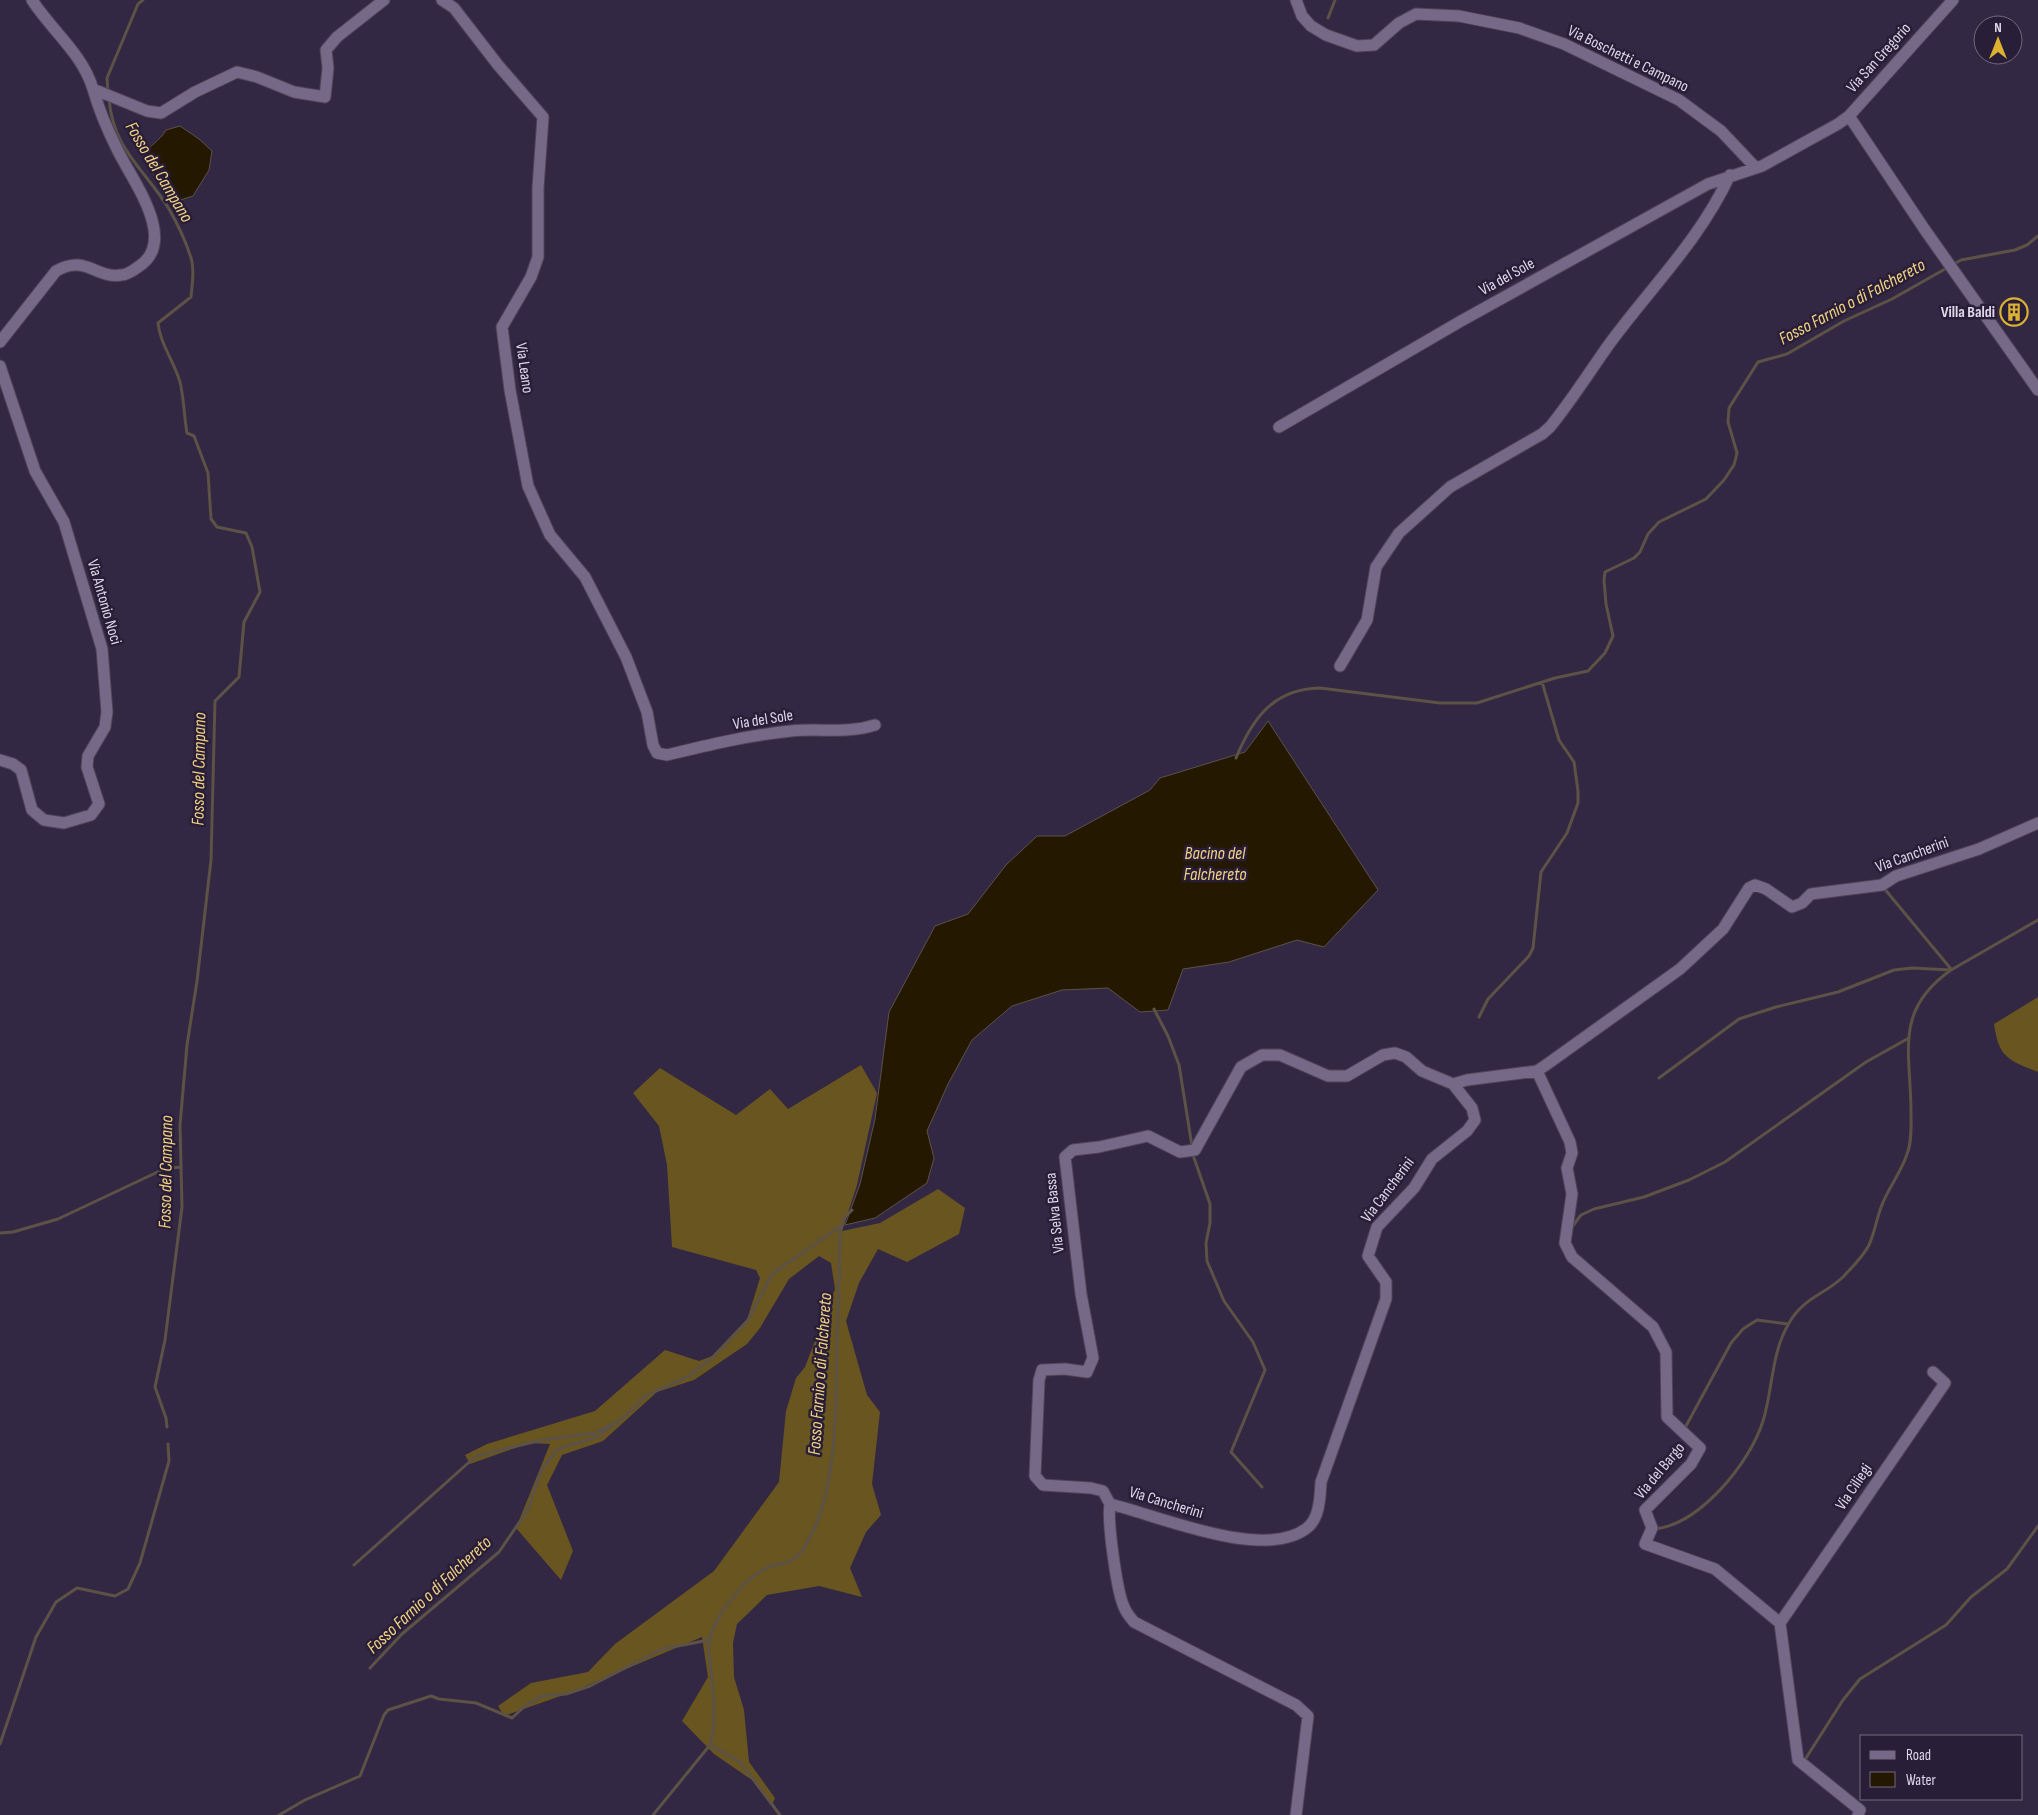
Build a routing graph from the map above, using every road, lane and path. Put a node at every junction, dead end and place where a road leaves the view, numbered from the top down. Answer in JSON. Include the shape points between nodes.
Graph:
{"nodes":[{"id":1,"x":32,"y":0,"type":"edge"},
{"id":2,"x":384,"y":0,"type":"edge"},
{"id":3,"x":442,"y":0,"type":"edge"},
{"id":4,"x":1296,"y":0,"type":"edge"},
{"id":5,"x":1953,"y":0,"type":"edge"},
{"id":6,"x":93,"y":89,"type":"junction"},
{"id":7,"x":1849,"y":116,"type":"junction"},
{"id":8,"x":1756,"y":168,"type":"junction"},
{"id":9,"x":1730,"y":175,"type":"junction"},
{"id":10,"x":0,"y":342,"type":"edge"},
{"id":11,"x":0,"y":366,"type":"edge"},
{"id":12,"x":2038,"y":390,"type":"edge"},
{"id":13,"x":1279,"y":428,"type":"dead end"},
{"id":14,"x":1340,"y":666,"type":"dead end"},
{"id":15,"x":874,"y":725,"type":"dead end"},
{"id":16,"x":657,"y":753,"type":"joint"},
{"id":17,"x":0,"y":760,"type":"edge"},
{"id":18,"x":2038,"y":823,"type":"edge"},
{"id":19,"x":1537,"y":1071,"type":"junction"},
{"id":20,"x":1453,"y":1084,"type":"junction"},
{"id":21,"x":1933,"y":1372,"type":"dead end"},
{"id":22,"x":1110,"y":1504,"type":"junction"},
{"id":23,"x":1780,"y":1623,"type":"junction"},
{"id":24,"x":1296,"y":1815,"type":"edge"},
{"id":25,"x":1858,"y":1815,"type":"edge"}],
"edges":[{"from":1,"to":6,"type":"street","via":[[77,55]]},
{"from":2,"to":6,"type":"street","via":[[337,37],[326,50],[325,97],[294,92],[256,76],[237,72],[195,92],[161,114]]},
{"from":3,"to":16,"type":"street","name":"Via Leano","via":[[454,8],[543,117],[538,257],[531,277],[502,327],[510,390],[528,486],[550,535],[585,577],[626,657],[647,712]]},
{"from":4,"to":8,"type":"street","name":"Via Boschetti e Campano","via":[[1302,16],[1311,26],[1357,46],[1374,45],[1399,23],[1416,14],[1459,16],[1519,28],[1564,44],[1679,100],[1721,131]]},
{"from":5,"to":7,"type":"street","name":"Via San Gregorio"},
{"from":6,"to":10,"type":"street","via":[[99,112],[117,150],[151,211],[154,251],[147,261],[122,276],[84,264],[67,265],[56,271]]},
{"from":7,"to":8,"type":"street"},
{"from":7,"to":12,"type":"street"},
{"from":8,"to":9,"type":"street","name":"Via del Sole"},
{"from":9,"to":13,"type":"street","name":"Via del Sole","via":[[1569,261]]},
{"from":9,"to":14,"type":"street","via":[[1696,236],[1611,343],[1550,427],[1450,488],[1398,534],[1376,567],[1367,620]]},
{"from":11,"to":17,"type":"street","name":"Via Antonio Noci","via":[[35,471],[64,522],[102,649],[107,712],[105,727],[88,756],[87,767],[98,804],[91,815],[64,823],[44,820],[32,810],[21,770]]},
{"from":15,"to":16,"type":"street","name":"Via del Sole","via":[[859,730],[794,730],[762,734],[667,755]]},
{"from":18,"to":19,"type":"street","name":"Via Cancherini","via":[[1979,849],[1896,876],[1882,885],[1811,894],[1792,907],[1755,885],[1749,888],[1724,929],[1680,968]]},
{"from":19,"to":20,"type":"street","name":"Via Cancherini"},
{"from":19,"to":23,"type":"street","name":"Via del Bargo","via":[[1572,1153],[1567,1168],[1572,1194],[1564,1243],[1572,1257],[1653,1327],[1666,1352],[1667,1417],[1700,1448],[1690,1464],[1645,1510],[1652,1528],[1645,1544],[1715,1569]]},
{"from":20,"to":22,"type":"street","name":"Via Cancherini","via":[[1472,1108],[1475,1120],[1467,1131],[1432,1159],[1414,1188],[1377,1227],[1368,1256],[1386,1282],[1386,1299],[1320,1482],[1319,1508],[1308,1528],[1287,1538],[1263,1541],[1214,1534]]},
{"from":20,"to":22,"type":"street","name":"Via Selva Bassa","via":[[1422,1071],[1406,1057],[1395,1053],[1383,1055],[1348,1076],[1328,1076],[1280,1055],[1262,1055],[1241,1067],[1195,1150],[1180,1152],[1148,1136],[1073,1150],[1065,1157],[1080,1285],[1093,1358],[1087,1372],[1042,1370],[1035,1476],[1044,1485],[1103,1491]]},
{"from":21,"to":23,"type":"street","name":"Via Ciliegi","via":[[1945,1383]]},
{"from":22,"to":24,"type":"street","name":"Via Cancherini","via":[[1108,1513],[1115,1564],[1124,1608],[1134,1622],[1280,1697],[1308,1716]]},
{"from":23,"to":25,"type":"street","via":[[1798,1760],[1860,1810]]}]}
